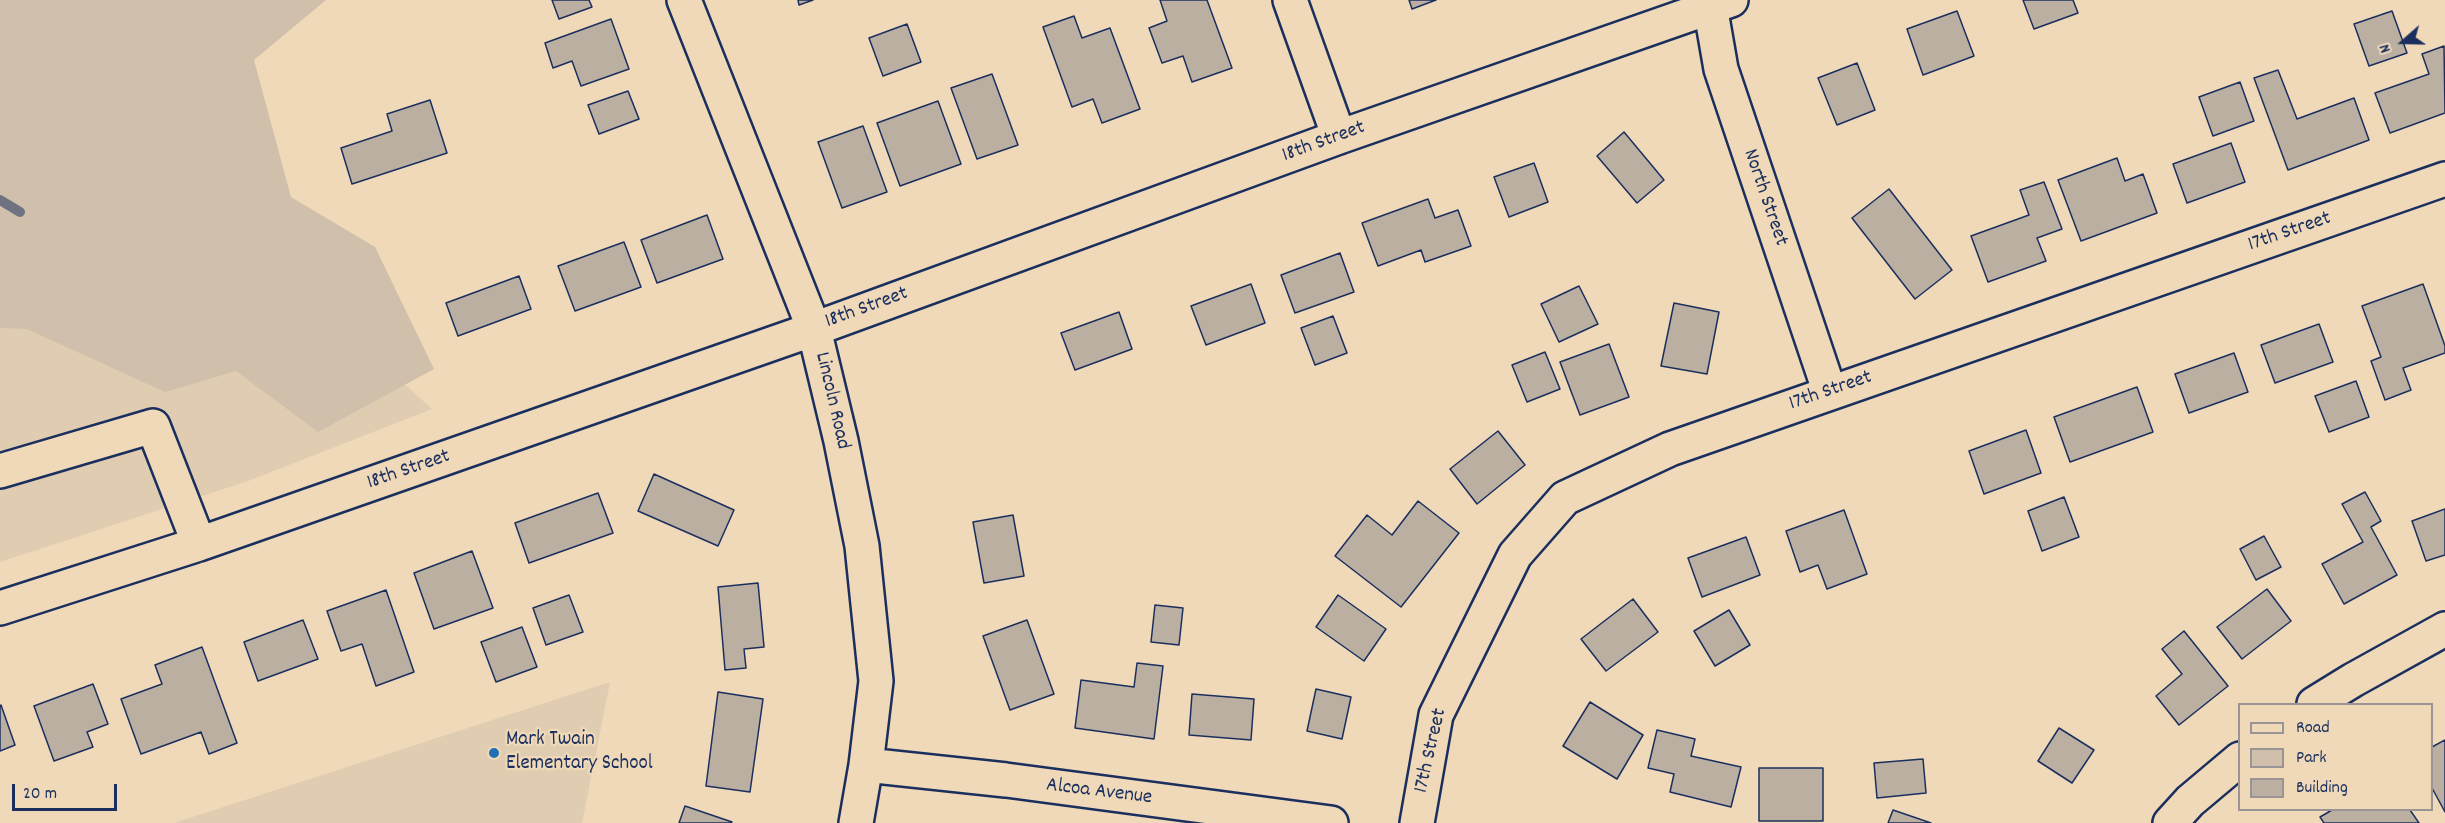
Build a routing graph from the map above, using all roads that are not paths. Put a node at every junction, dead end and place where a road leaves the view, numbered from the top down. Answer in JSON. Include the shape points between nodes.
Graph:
{"nodes":[{"id":1,"x":684,"y":0,"type":"edge"},
{"id":2,"x":1290,"y":0,"type":"edge"},
{"id":3,"x":1717,"y":2,"type":"edge"},
{"id":4,"x":1339,"y":137,"type":"junction"},
{"id":5,"x":2445,"y":178,"type":"edge"},
{"id":6,"x":814,"y":329,"type":"junction"},
{"id":7,"x":1830,"y":393,"type":"junction"},
{"id":8,"x":0,"y":471,"type":"edge"},
{"id":9,"x":199,"y":544,"type":"junction"},
{"id":10,"x":0,"y":608,"type":"edge"},
{"id":11,"x":2445,"y":629,"type":"edge"},
{"id":12,"x":2317,"y":703,"type":"edge"},
{"id":13,"x":2238,"y":761,"type":"edge"},
{"id":14,"x":866,"y":765,"type":"junction"},
{"id":15,"x":856,"y":823,"type":"edge"},
{"id":16,"x":1331,"y":823,"type":"edge"},
{"id":17,"x":1417,"y":823,"type":"edge"},
{"id":18,"x":2170,"y":823,"type":"edge"}],
"edges":[{"from":1,"to":6,"type":"street","name":"Lincoln Road"},
{"from":2,"to":4,"type":"street"},
{"from":3,"to":4,"type":"street","name":"18th Street"},
{"from":3,"to":7,"type":"street","name":"North Street","via":[[1721,69]]},
{"from":4,"to":6,"type":"street","name":"18th Street"},
{"from":5,"to":7,"type":"street","name":"17th Street"},
{"from":6,"to":9,"type":"street","name":"18th Street"},
{"from":6,"to":14,"type":"street","name":"Lincoln Road","via":[[862,546],[876,681]]},
{"from":7,"to":17,"type":"street","name":"17th Street","via":[[1670,449],[1564,498],[1515,555],[1436,715]]},
{"from":8,"to":9,"type":"street","via":[[153,426]]},
{"from":9,"to":10,"type":"street","name":"18th Street"},
{"from":11,"to":12,"type":"street"},
{"from":13,"to":18,"type":"street"},
{"from":14,"to":15,"type":"street","name":"Lincoln Road"},
{"from":14,"to":16,"type":"street","name":"Alcoa Avenue"}]}
